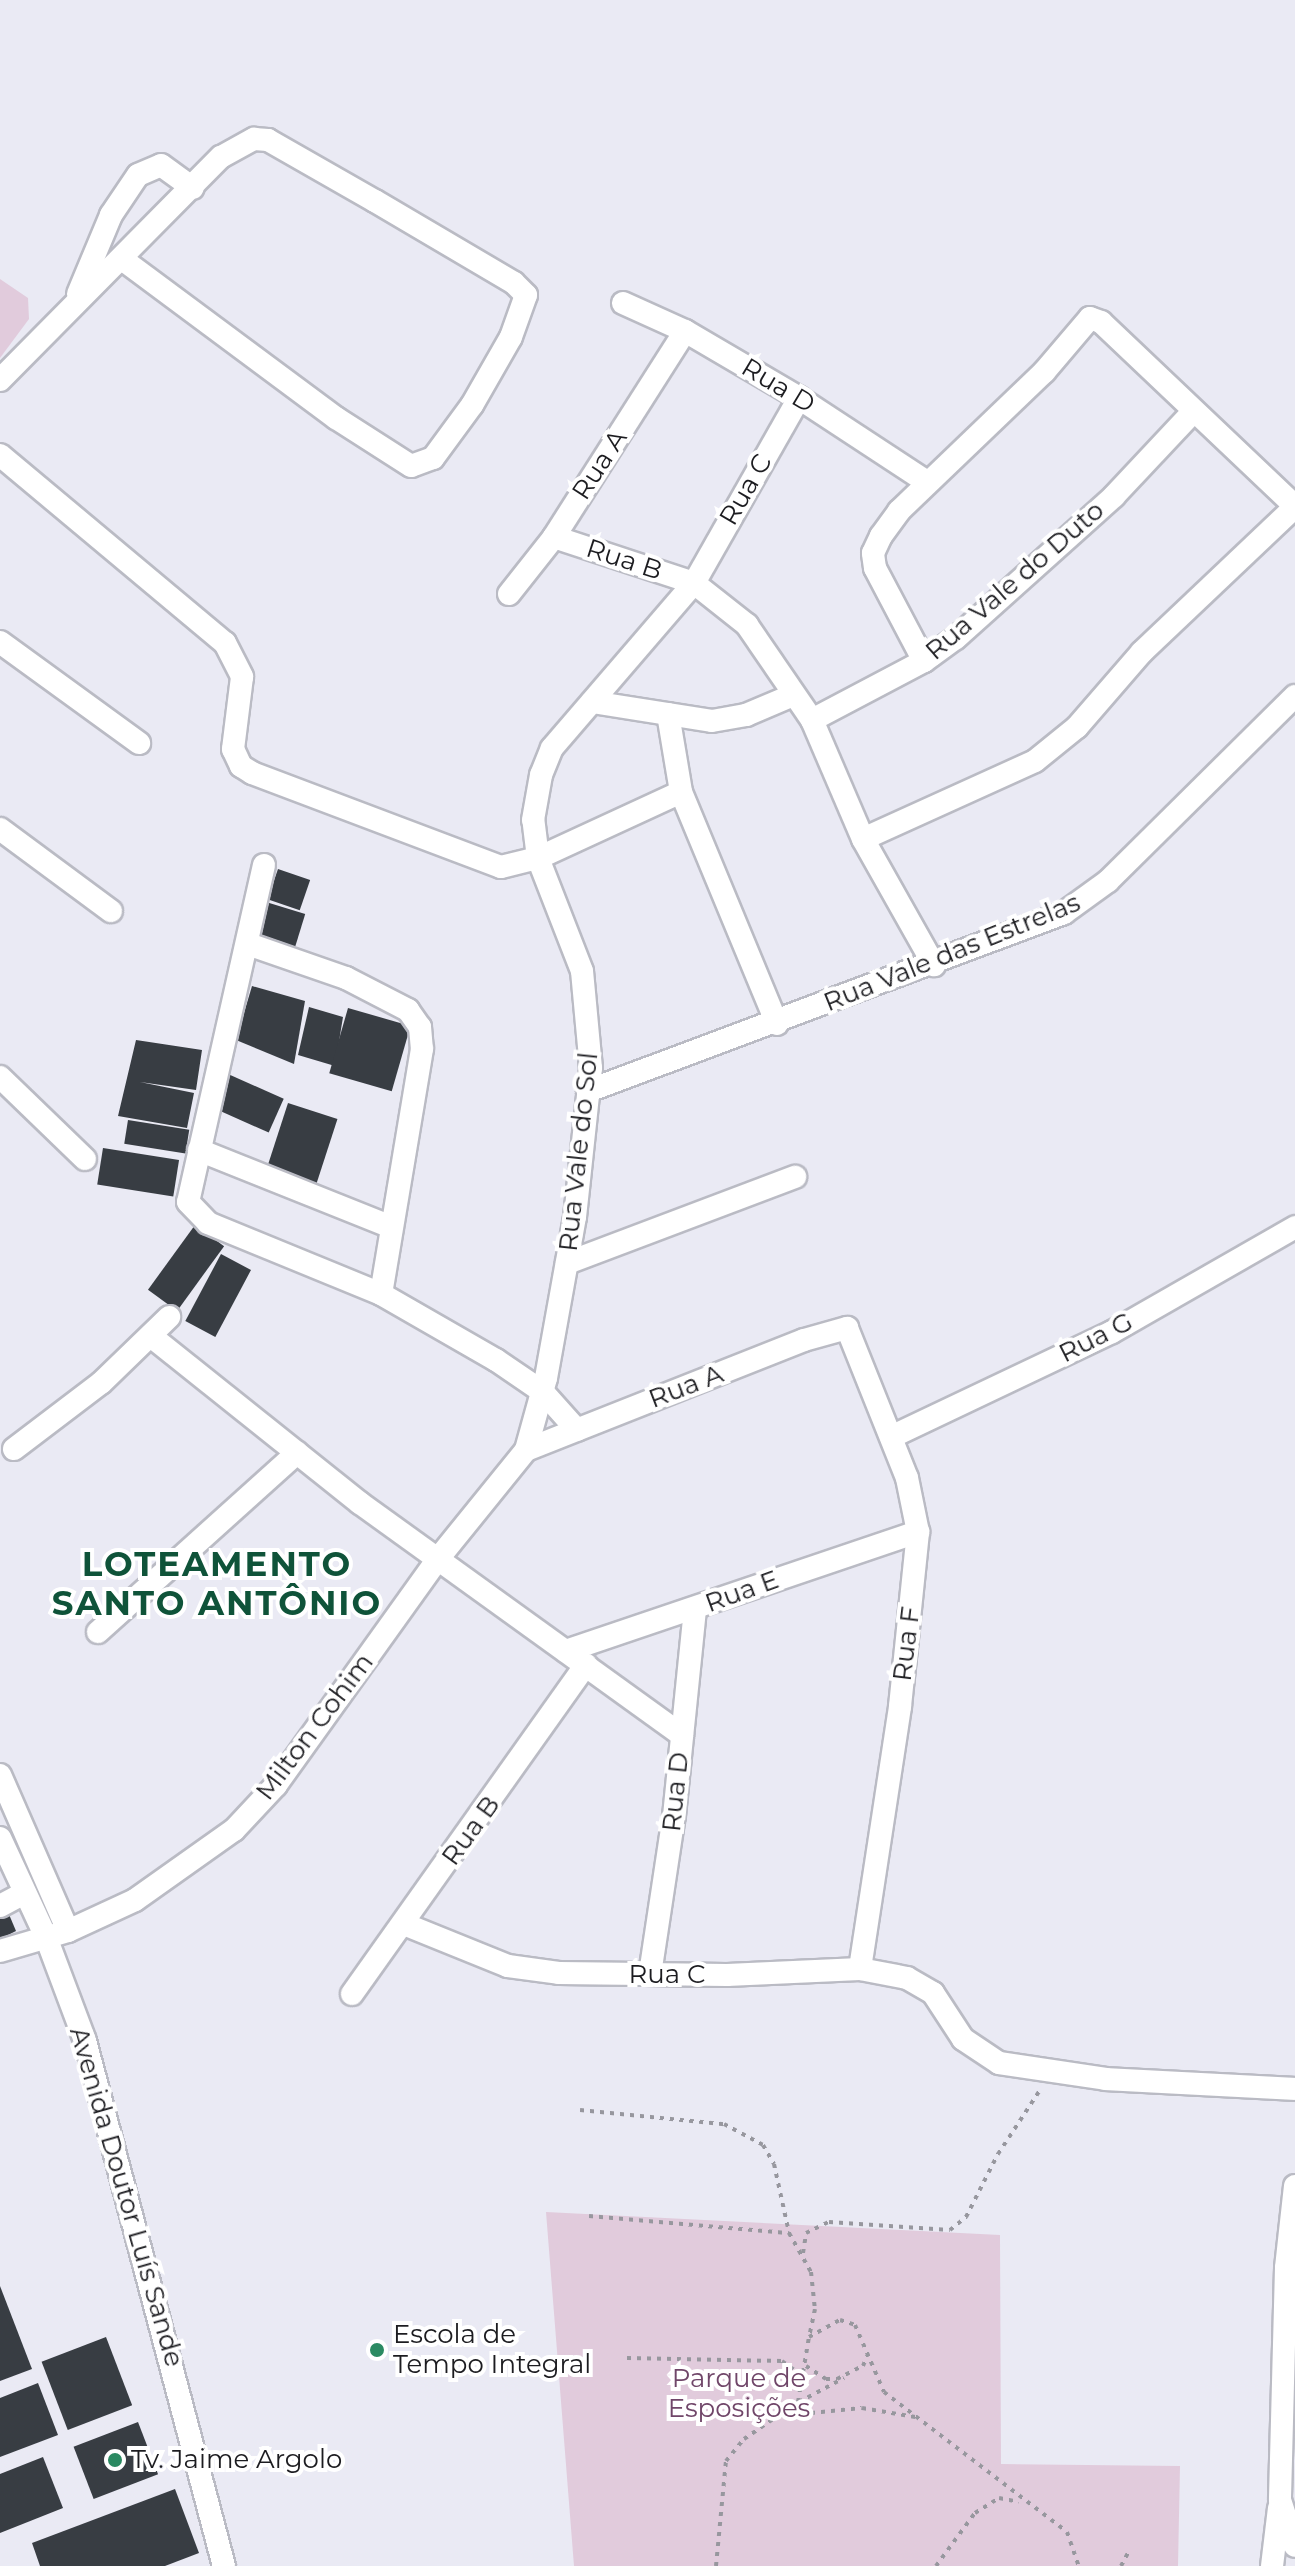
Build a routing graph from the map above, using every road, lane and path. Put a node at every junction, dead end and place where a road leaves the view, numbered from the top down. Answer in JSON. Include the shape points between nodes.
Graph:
{"nodes":[{"id":1,"x":193,"y":188,"type":"junction"},
{"id":2,"x":122,"y":259,"type":"junction"},
{"id":3,"x":74,"y":302,"type":"junction"},
{"id":4,"x":623,"y":303,"type":"dead end"},
{"id":5,"x":685,"y":331,"type":"junction"},
{"id":6,"x":0,"y":380,"type":"edge"},
{"id":7,"x":799,"y":398,"type":"junction"},
{"id":8,"x":1193,"y":412,"type":"junction"},
{"id":9,"x":0,"y":455,"type":"edge"},
{"id":10,"x":927,"y":482,"type":"junction"},
{"id":11,"x":1295,"y":507,"type":"edge"},
{"id":12,"x":554,"y":537,"type":"junction"},
{"id":13,"x":694,"y":583,"type":"junction"},
{"id":14,"x":509,"y":594,"type":"dead end"},
{"id":15,"x":0,"y":642,"type":"edge"},
{"id":16,"x":924,"y":661,"type":"junction"},
{"id":17,"x":791,"y":696,"type":"junction"},
{"id":18,"x":1294,"y":698,"type":"edge"},
{"id":19,"x":592,"y":702,"type":"junction"},
{"id":20,"x":668,"y":714,"type":"junction"},
{"id":21,"x":812,"y":720,"type":"junction"},
{"id":22,"x":139,"y":743,"type":"dead end"},
{"id":23,"x":681,"y":792,"type":"junction"},
{"id":24,"x":0,"y":829,"type":"edge"},
{"id":25,"x":863,"y":839,"type":"junction"},
{"id":26,"x":538,"y":858,"type":"junction"},
{"id":27,"x":264,"y":865,"type":"dead end"},
{"id":28,"x":111,"y":911,"type":"dead end"},
{"id":29,"x":248,"y":944,"type":"junction"},
{"id":30,"x":934,"y":965,"type":"junction"},
{"id":31,"x":777,"y":1024,"type":"junction"},
{"id":32,"x":0,"y":1077,"type":"edge"},
{"id":33,"x":588,"y":1091,"type":"junction"},
{"id":34,"x":199,"y":1150,"type":"junction"},
{"id":35,"x":85,"y":1159,"type":"dead end"},
{"id":36,"x":795,"y":1177,"type":"dead end"},
{"id":37,"x":389,"y":1226,"type":"junction"},
{"id":38,"x":1295,"y":1227,"type":"edge"},
{"id":39,"x":567,"y":1263,"type":"junction"},
{"id":40,"x":381,"y":1294,"type":"junction"},
{"id":41,"x":169,"y":1317,"type":"dead end"},
{"id":42,"x":847,"y":1328,"type":"joint"},
{"id":43,"x":152,"y":1337,"type":"junction"},
{"id":44,"x":543,"y":1392,"type":"junction"},
{"id":45,"x":577,"y":1430,"type":"junction"},
{"id":46,"x":891,"y":1437,"type":"junction"},
{"id":47,"x":14,"y":1449,"type":"dead end"},
{"id":48,"x":526,"y":1450,"type":"junction"},
{"id":49,"x":297,"y":1453,"type":"junction"},
{"id":50,"x":918,"y":1532,"type":"junction"},
{"id":51,"x":437,"y":1560,"type":"junction"},
{"id":52,"x":695,"y":1608,"type":"junction"},
{"id":53,"x":98,"y":1632,"type":"dead end"},
{"id":54,"x":566,"y":1651,"type":"junction"},
{"id":55,"x":586,"y":1665,"type":"junction"},
{"id":56,"x":682,"y":1735,"type":"junction"},
{"id":57,"x":0,"y":1775,"type":"edge"},
{"id":58,"x":0,"y":1838,"type":"edge"},
{"id":59,"x":24,"y":1893,"type":"junction"},
{"id":60,"x":0,"y":1906,"type":"edge"},
{"id":61,"x":404,"y":1924,"type":"junction"},
{"id":62,"x":68,"y":1931,"type":"junction"},
{"id":63,"x":46,"y":1937,"type":"junction"},
{"id":64,"x":0,"y":1951,"type":"edge"},
{"id":65,"x":860,"y":1969,"type":"junction"},
{"id":66,"x":650,"y":1974,"type":"junction"},
{"id":67,"x":352,"y":1994,"type":"dead end"},
{"id":68,"x":1053,"y":2072,"type":"junction"},
{"id":69,"x":1295,"y":2089,"type":"edge"},
{"id":70,"x":580,"y":2110,"type":"dead end"},
{"id":71,"x":1294,"y":2199,"type":"edge"},
{"id":72,"x":589,"y":2216,"type":"dead end"},
{"id":73,"x":789,"y":2233,"type":"junction"},
{"id":74,"x":803,"y":2254,"type":"junction"},
{"id":75,"x":809,"y":2337,"type":"junction"},
{"id":76,"x":867,"y":2354,"type":"junction"},
{"id":77,"x":627,"y":2358,"type":"dead end"},
{"id":78,"x":1291,"y":2360,"type":"edge"},
{"id":79,"x":806,"y":2366,"type":"junction"},
{"id":80,"x":849,"y":2375,"type":"junction"},
{"id":81,"x":805,"y":2378,"type":"junction"},
{"id":82,"x":798,"y":2402,"type":"junction"},
{"id":83,"x":775,"y":2418,"type":"junction"},
{"id":84,"x":917,"y":2418,"type":"junction"},
{"id":85,"x":1280,"y":2500,"type":"junction"},
{"id":86,"x":1022,"y":2502,"type":"junction"},
{"id":87,"x":1295,"y":2546,"type":"edge"},
{"id":88,"x":1130,"y":2549,"type":"dead end"},
{"id":89,"x":224,"y":2566,"type":"edge"},
{"id":90,"x":716,"y":2566,"type":"edge"},
{"id":91,"x":936,"y":2566,"type":"edge"},
{"id":92,"x":1079,"y":2566,"type":"edge"},
{"id":93,"x":1121,"y":2566,"type":"edge"},
{"id":94,"x":1272,"y":2566,"type":"edge"}],
"edges":[{"from":1,"to":2,"type":"street"},
{"from":1,"to":2,"type":"street","via":[[237,145],[268,140],[524,291],[511,337],[433,458],[411,466]]},
{"from":1,"to":3,"type":"street","via":[[161,165],[138,175],[111,215]]},
{"from":2,"to":3,"type":"street"},
{"from":3,"to":6,"type":"street"},
{"from":4,"to":5,"type":"street","name":"Rua D"},
{"from":5,"to":7,"type":"street","name":"Rua D"},
{"from":5,"to":12,"type":"street","name":"Rua A"},
{"from":7,"to":10,"type":"street","name":"Rua D"},
{"from":7,"to":13,"type":"street","name":"Rua C"},
{"from":8,"to":10,"type":"street","via":[[1101,322],[1090,318],[996,420]]},
{"from":8,"to":11,"type":"street"},
{"from":8,"to":16,"type":"street","name":"Rua Vale do Duto","via":[[1114,496],[1010,592]]},
{"from":9,"to":26,"type":"street","via":[[225,643],[241,667],[233,749],[243,768],[501,867]]},
{"from":10,"to":16,"type":"street","via":[[881,536],[873,560]]},
{"from":11,"to":25,"type":"street","via":[[1142,652],[1077,727],[1035,761]]},
{"from":12,"to":13,"type":"street","name":"Rua B"},
{"from":12,"to":14,"type":"street","name":"Rua A"},
{"from":13,"to":17,"type":"street","via":[[747,625]]},
{"from":13,"to":19,"type":"street","name":"Rua C"},
{"from":15,"to":22,"type":"street"},
{"from":16,"to":21,"type":"street","name":"Rua Vale do Duto"},
{"from":17,"to":20,"type":"street","via":[[712,721]]},
{"from":17,"to":21,"type":"street"},
{"from":18,"to":30,"type":"street","name":"Rua Vale das Estrelas","via":[[1086,900]]},
{"from":19,"to":20,"type":"street"},
{"from":19,"to":26,"type":"street","name":"Rua Vale do Sol","via":[[552,748],[541,775],[533,820]]},
{"from":20,"to":23,"type":"street"},
{"from":21,"to":25,"type":"street"},
{"from":23,"to":26,"type":"street"},
{"from":23,"to":31,"type":"street"},
{"from":24,"to":28,"type":"street"},
{"from":25,"to":30,"type":"street"},
{"from":26,"to":33,"type":"street","name":"Rua Vale do Sol","via":[[582,971],[591,1029]]},
{"from":27,"to":29,"type":"street"},
{"from":29,"to":34,"type":"street"},
{"from":29,"to":37,"type":"street","via":[[346,978],[414,1016],[422,1049]]},
{"from":30,"to":31,"type":"street","name":"Rua Vale das Estrelas"},
{"from":31,"to":33,"type":"street","name":"Rua Vale das Estrelas"},
{"from":32,"to":35,"type":"street"},
{"from":33,"to":39,"type":"street","name":"Rua Vale do Sol"},
{"from":34,"to":37,"type":"street"},
{"from":34,"to":40,"type":"street","via":[[188,1202],[199,1216]]},
{"from":36,"to":39,"type":"street"},
{"from":37,"to":40,"type":"street"},
{"from":38,"to":46,"type":"street","name":"Rua G","via":[[1112,1332]]},
{"from":39,"to":44,"type":"street","name":"Rua Vale do Sol"},
{"from":40,"to":44,"type":"street"},
{"from":41,"to":43,"type":"street"},
{"from":42,"to":45,"type":"street","name":"Rua A","via":[[825,1332]]},
{"from":42,"to":46,"type":"street","name":"Rua F"},
{"from":43,"to":47,"type":"street"},
{"from":43,"to":49,"type":"street"},
{"from":44,"to":45,"type":"street"},
{"from":44,"to":48,"type":"street","name":"Rua Vale do Sol"},
{"from":45,"to":48,"type":"street","name":"Rua A"},
{"from":46,"to":50,"type":"street","name":"Rua F","via":[[907,1478]]},
{"from":48,"to":51,"type":"street","name":"Milton Cohim"},
{"from":49,"to":51,"type":"street"},
{"from":49,"to":53,"type":"street"},
{"from":50,"to":52,"type":"street","name":"Rua E"},
{"from":50,"to":65,"type":"street","name":"Rua F","via":[[900,1707]]},
{"from":51,"to":54,"type":"street"},
{"from":51,"to":62,"type":"street","name":"Milton Cohim","via":[[276,1785],[234,1830],[135,1900]]},
{"from":52,"to":54,"type":"street","name":"Rua E"},
{"from":52,"to":56,"type":"street","name":"Rua D"},
{"from":54,"to":55,"type":"street"},
{"from":55,"to":56,"type":"street"},
{"from":55,"to":61,"type":"street","name":"Rua B"},
{"from":56,"to":66,"type":"street","name":"Rua D"},
{"from":57,"to":62,"type":"street"},
{"from":58,"to":59,"type":"street","name":"Avenida Doutor Luís Sande"},
{"from":59,"to":60,"type":"street"},
{"from":59,"to":63,"type":"street","name":"Avenida Doutor Luís Sande"},
{"from":61,"to":66,"type":"street","name":"Rua C","via":[[508,1966],[559,1973]]},
{"from":61,"to":67,"type":"street","name":"Rua B"},
{"from":62,"to":63,"type":"street","name":"Milton Cohim"},
{"from":63,"to":64,"type":"street","name":"Milton Cohim"},
{"from":63,"to":89,"type":"street","name":"Avenida Doutor Luís Sande","via":[[93,2070]]},
{"from":65,"to":66,"type":"street","name":"Rua C"},
{"from":65,"to":68,"type":"street","name":"Rua C","via":[[916,1981],[933,1993],[963,2039],[999,2063]]},
{"from":68,"to":69,"type":"street"},
{"from":68,"to":74,"type":"path","via":[[998,2154],[966,2217],[950,2230],[829,2222],[806,2233]]},
{"from":70,"to":73,"type":"path","via":[[724,2124],[747,2132],[774,2164]]},
{"from":71,"to":78,"type":"street"},
{"from":72,"to":73,"type":"path"},
{"from":73,"to":74,"type":"path"},
{"from":74,"to":75,"type":"path","via":[[815,2309]]},
{"from":75,"to":76,"type":"path","via":[[840,2320],[855,2325]]},
{"from":75,"to":79,"type":"path"},
{"from":76,"to":80,"type":"path","via":[[863,2366]]},
{"from":76,"to":84,"type":"path","via":[[884,2392]]},
{"from":77,"to":81,"type":"path","via":[[782,2361]]},
{"from":78,"to":85,"type":"street"},
{"from":79,"to":80,"type":"path","via":[[826,2379]]},
{"from":79,"to":81,"type":"path"},
{"from":80,"to":82,"type":"path"},
{"from":81,"to":82,"type":"path"},
{"from":82,"to":83,"type":"path"},
{"from":83,"to":84,"type":"path","via":[[815,2409],[862,2408]]},
{"from":83,"to":90,"type":"path","via":[[744,2439],[726,2461]]},
{"from":84,"to":86,"type":"path"},
{"from":85,"to":87,"type":"street"},
{"from":85,"to":94,"type":"street"},
{"from":86,"to":91,"type":"path","via":[[990,2502],[965,2523]]},
{"from":86,"to":92,"type":"path","via":[[1067,2532]]},
{"from":88,"to":93,"type":"path"}]}
